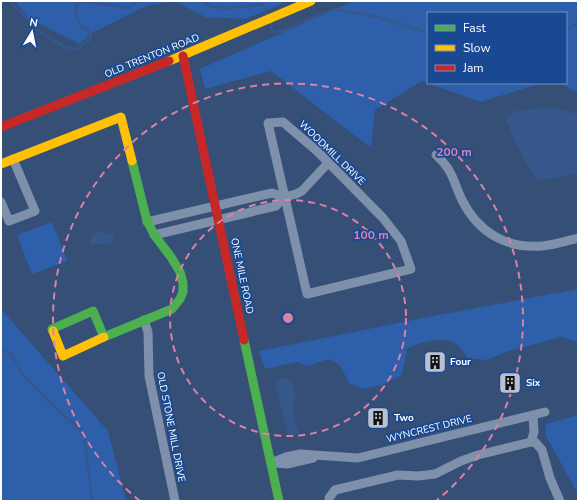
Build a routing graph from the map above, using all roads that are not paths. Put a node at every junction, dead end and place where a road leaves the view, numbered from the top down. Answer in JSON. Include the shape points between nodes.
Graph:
{"nodes":[{"id":1,"x":311,"y":1,"type":"edge"},
{"id":2,"x":183,"y":56,"type":"junction"},
{"id":3,"x":1,"y":127,"type":"edge"},
{"id":4,"x":436,"y":156,"type":"dead end"},
{"id":5,"x":13,"y":159,"type":"junction"},
{"id":6,"x":1,"y":163,"type":"edge"},
{"id":7,"x":328,"y":163,"type":"junction"},
{"id":8,"x":284,"y":197,"type":"junction"},
{"id":9,"x":1,"y":202,"type":"edge"},
{"id":10,"x":215,"y":206,"type":"junction"},
{"id":11,"x":218,"y":220,"type":"junction"},
{"id":12,"x":147,"y":222,"type":"junction"},
{"id":13,"x":154,"y":235,"type":"junction"},
{"id":14,"x":578,"y":238,"type":"edge"},
{"id":15,"x":144,"y":320,"type":"junction"},
{"id":16,"x":104,"y":338,"type":"junction"},
{"id":17,"x":545,"y":412,"type":"dead end"},
{"id":18,"x":534,"y":415,"type":"junction"},
{"id":19,"x":531,"y":442,"type":"junction"},
{"id":20,"x":271,"y":463,"type":"junction"},
{"id":21,"x":175,"y":501,"type":"edge"},
{"id":22,"x":279,"y":501,"type":"edge"},
{"id":23,"x":329,"y":501,"type":"edge"},
{"id":24,"x":560,"y":501,"type":"edge"}],
"edges":[{"from":1,"to":2,"type":"street","name":"OLD TRENTON ROAD"},
{"from":2,"to":3,"type":"street","name":"OLD TRENTON ROAD"},
{"from":2,"to":10,"type":"street","name":"ONE MILE ROAD"},
{"from":4,"to":14,"type":"street","via":[[453,175],[463,202],[472,215],[500,240],[534,247]]},
{"from":5,"to":6,"type":"street"},
{"from":5,"to":9,"type":"street","via":[[35,211],[9,222]]},
{"from":5,"to":12,"type":"street","via":[[121,117]]},
{"from":7,"to":8,"type":"street","via":[[302,191]]},
{"from":7,"to":8,"type":"street","name":"WOODMILL DRIVE","via":[[283,122],[268,124]]},
{"from":7,"to":8,"type":"street","name":"WOODMILL DRIVE","via":[[383,218],[401,241],[411,269],[307,294]]},
{"from":8,"to":10,"type":"street","via":[[272,193]]},
{"from":8,"to":11,"type":"street","via":[[276,206]]},
{"from":10,"to":11,"type":"street","name":"ONE MILE ROAD"},
{"from":10,"to":12,"type":"street"},
{"from":11,"to":13,"type":"street"},
{"from":11,"to":20,"type":"street","name":"ONE MILE ROAD"},
{"from":12,"to":13,"type":"street"},
{"from":13,"to":15,"type":"street","via":[[178,268],[183,288],[178,304],[172,309]]},
{"from":15,"to":16,"type":"street"},
{"from":15,"to":21,"type":"street","name":"OLD STONE MILL DRIVE","via":[[148,332],[148,376]]},
{"from":16,"to":16,"type":"street","via":[[93,311],[52,329],[63,356]]},
{"from":17,"to":18,"type":"street","name":"WYNCREST DRIVE"},
{"from":18,"to":19,"type":"street"},
{"from":18,"to":20,"type":"street","name":"WYNCREST DRIVE","via":[[358,458],[318,456],[287,464]]},
{"from":19,"to":23,"type":"street","via":[[478,454],[435,474],[398,475],[335,490]]},
{"from":19,"to":24,"type":"street","via":[[535,442],[542,450]]},
{"from":20,"to":22,"type":"street","name":"ONE MILE ROAD"}]}
